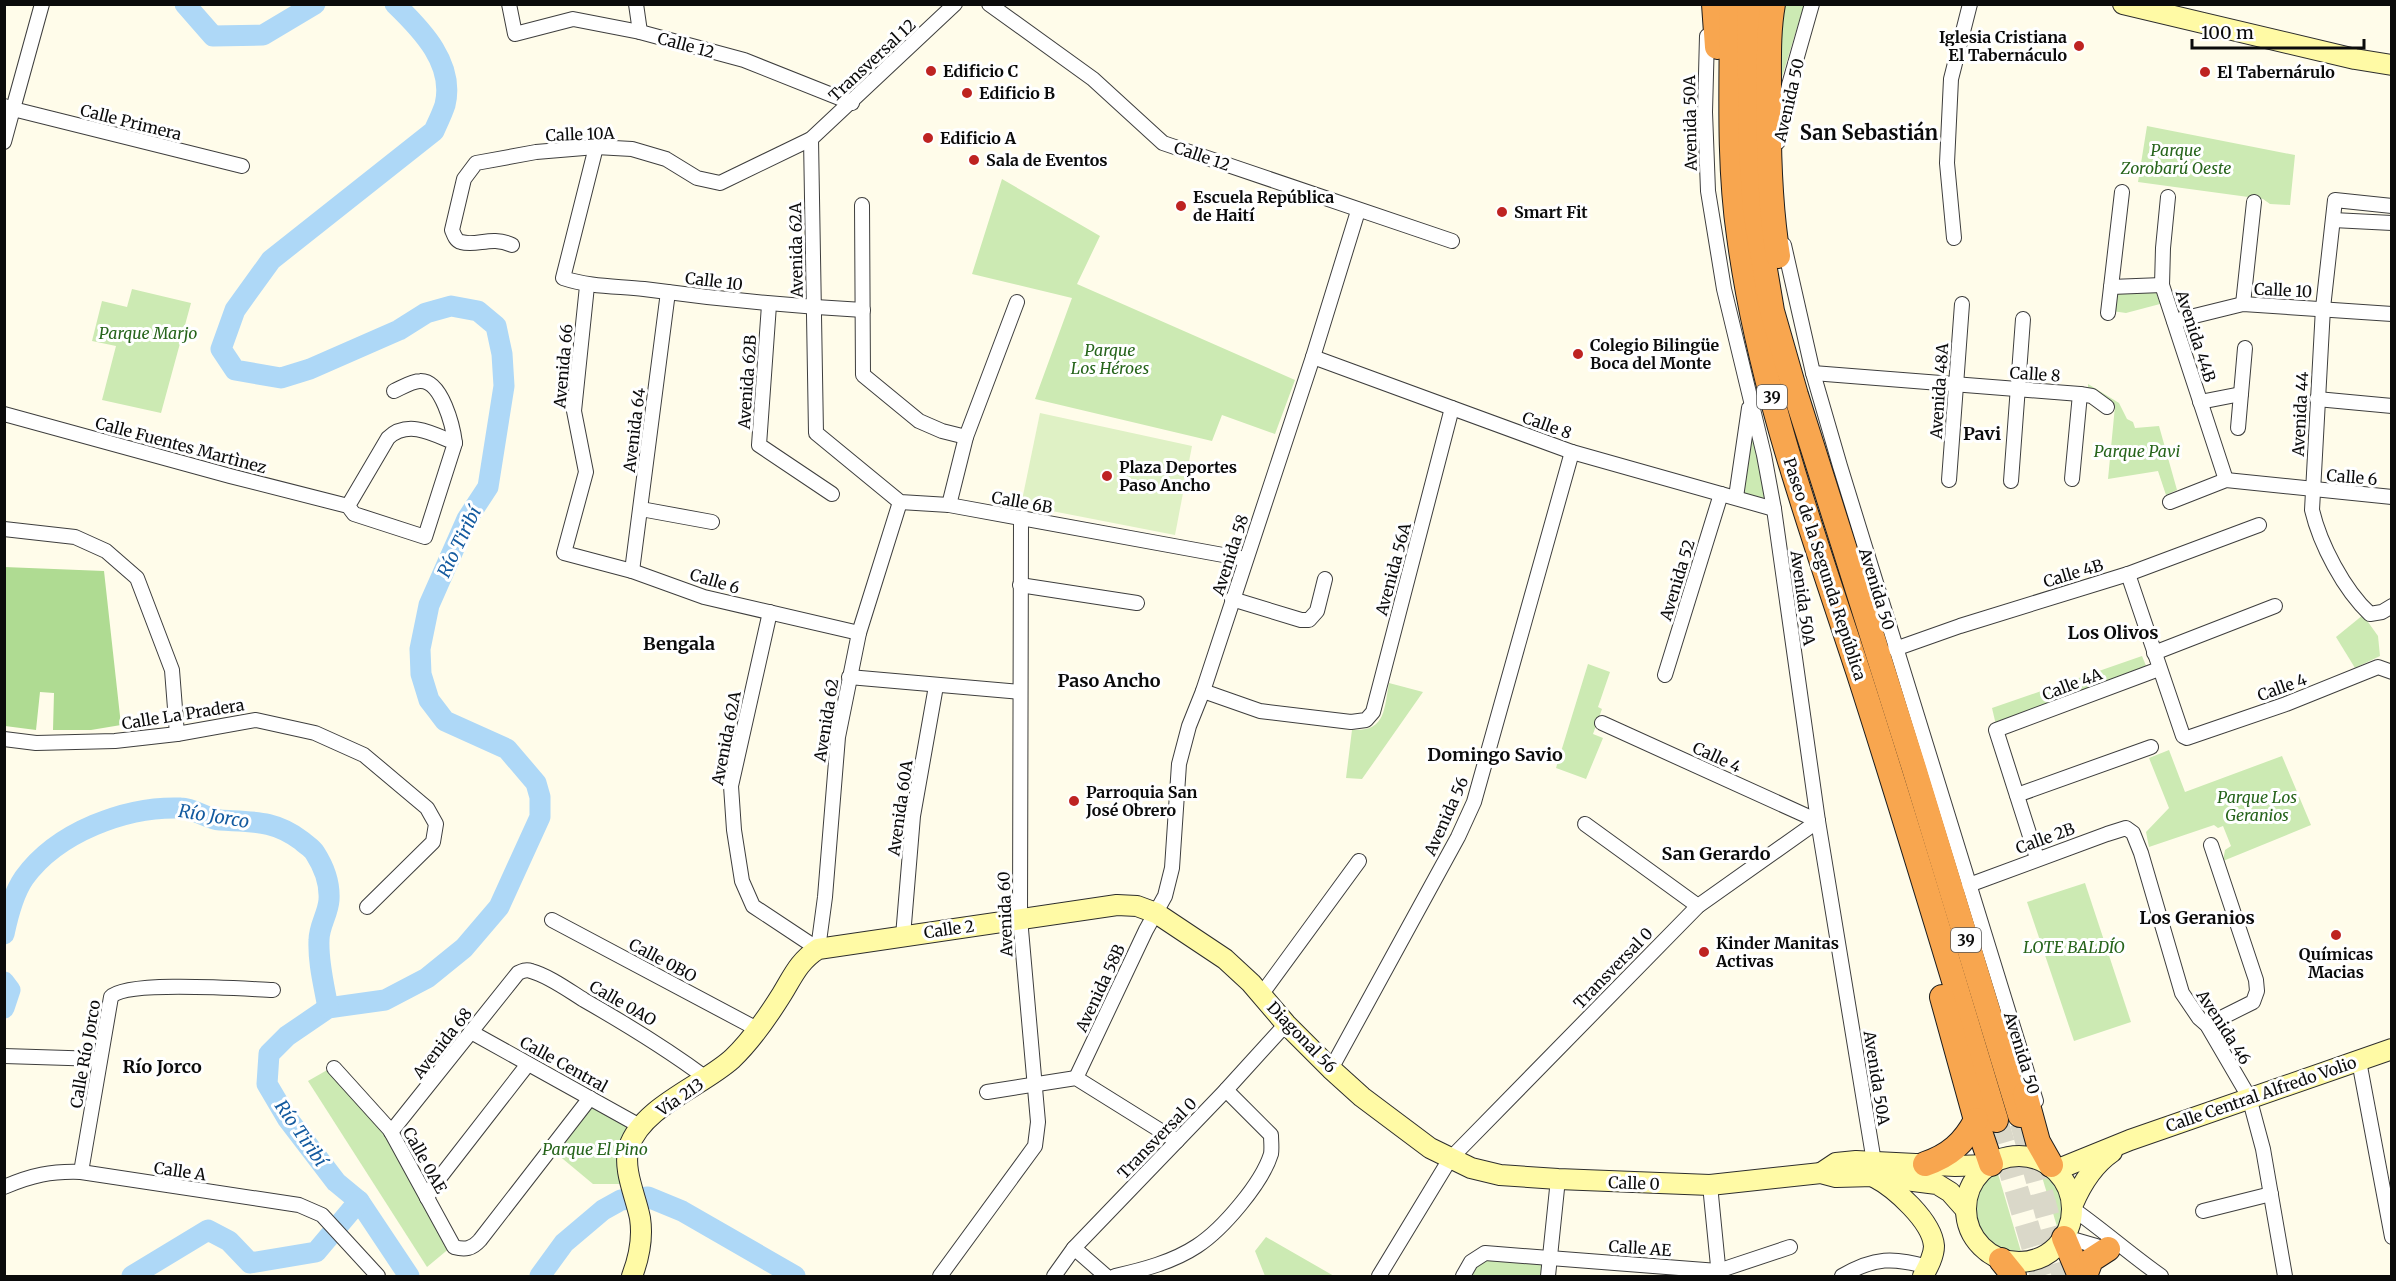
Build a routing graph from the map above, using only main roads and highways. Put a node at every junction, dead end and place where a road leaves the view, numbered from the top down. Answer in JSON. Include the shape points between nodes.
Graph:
{"nodes":[{"id":1,"x":1714,"y":4,"type":"edge"},
{"id":2,"x":1732,"y":4,"type":"edge"},
{"id":3,"x":1749,"y":4,"type":"edge"},
{"id":4,"x":1773,"y":4,"type":"edge"},
{"id":5,"x":2123,"y":4,"type":"edge"},
{"id":6,"x":2391,"y":65,"type":"edge"},
{"id":7,"x":1759,"y":392,"type":"junction"},
{"id":8,"x":1796,"y":395,"type":"junction"},
{"id":9,"x":1913,"y":765,"type":"junction"},
{"id":10,"x":1156,"y":913,"type":"joint"},
{"id":11,"x":818,"y":949,"type":"joint"},
{"id":12,"x":2391,"y":1048,"type":"edge"},
{"id":13,"x":2019,"y":1115,"type":"tunnel mouth"},
{"id":14,"x":1986,"y":1120,"type":"junction"},
{"id":15,"x":2130,"y":1140,"type":"junction"},
{"id":16,"x":1450,"y":1159,"type":"joint"},
{"id":17,"x":1990,"y":1164,"type":"junction"},
{"id":18,"x":2053,"y":1168,"type":"junction"},
{"id":19,"x":1874,"y":1169,"type":"junction"},
{"id":20,"x":1917,"y":1172,"type":"junction"},
{"id":21,"x":1905,"y":1200,"type":"junction"},
{"id":22,"x":2073,"y":1206,"type":"junction"},
{"id":23,"x":1966,"y":1210,"type":"junction"},
{"id":24,"x":2065,"y":1238,"type":"junction"},
{"id":25,"x":2108,"y":1249,"type":"road end"},
{"id":26,"x":2008,"y":1268,"type":"edge"},
{"id":27,"x":1926,"y":1272,"type":"edge"},
{"id":28,"x":632,"y":1276,"type":"edge"},
{"id":29,"x":2080,"y":1276,"type":"edge"},
{"id":30,"x":2085,"y":1276,"type":"edge"}],
"edges":[{"from":1,"to":7,"type":"highway","via":[[1724,219]]},
{"from":2,"to":7,"type":"highway","name":"Paseo de la Segunda República","number":"39","via":[[1736,210]]},
{"from":3,"to":8,"type":"highway","name":"Paseo de la Segunda República","number":"39","via":[[1755,210],[1772,311]]},
{"from":4,"to":8,"type":"highway","via":[[1769,31],[1771,203],[1793,337]]},
{"from":5,"to":6,"type":"main road"},
{"from":7,"to":14,"type":"highway","name":"Paseo de la Segunda República","number":"39","via":[[1788,457],[1891,775],[1905,861]]},
{"from":8,"to":9,"type":"highway","name":"Paseo de la Segunda República","number":"39"},
{"from":9,"to":13,"type":"highway","name":"Paseo de la Segunda República","number":"39"},
{"from":9,"to":18,"type":"highway","via":[[1961,888],[2038,1142]]},
{"from":10,"to":11,"type":"main road","name":"Calle 2","via":[[1118,905]]},
{"from":10,"to":16,"type":"main road","name":"Diagonal 56","via":[[1238,969],[1331,1069],[1393,1122]]},
{"from":11,"to":28,"type":"main road","name":"Vía 213","via":[[798,966],[759,1030],[730,1061],[640,1126],[627,1159],[640,1220],[640,1247]]},
{"from":12,"to":15,"type":"main road","name":"Calle Central Alfredo Volio"},
{"from":14,"to":17,"type":"highway","name":"Paseo de la Segunda República"},
{"from":14,"to":20,"type":"highway","via":[[1950,1153]]},
{"from":15,"to":18,"type":"main road","name":"Calle Central Alfredo Volio"},
{"from":15,"to":22,"type":"main road","name":"Calle Central Alfredo Volio","via":[[2093,1169]]},
{"from":16,"to":19,"type":"main road","name":"Calle 0","via":[[1500,1175],[1710,1185],[1821,1173],[1836,1163]]},
{"from":17,"to":18,"type":"main road","via":[[2016,1155],[2034,1157]]},
{"from":17,"to":20,"type":"main road","name":"Calle 0"},
{"from":17,"to":23,"type":"main road","via":[[1972,1185]]},
{"from":18,"to":22,"type":"main road","via":[[2064,1180]]},
{"from":19,"to":20,"type":"main road","name":"Calle 0"},
{"from":19,"to":21,"type":"main road"},
{"from":20,"to":21,"type":"main road","via":[[1905,1189]]},
{"from":20,"to":23,"type":"main road","name":"Calle 0","via":[[1950,1192]]},
{"from":21,"to":27,"type":"main road","via":[[1933,1239],[1934,1249]]},
{"from":22,"to":24,"type":"main road"},
{"from":23,"to":26,"type":"main road","via":[[1980,1245]]},
{"from":24,"to":26,"type":"main road","via":[[2036,1260]]},
{"from":24,"to":29,"type":"highway"},
{"from":25,"to":30,"type":"highway","via":[[2091,1260]]}]}
